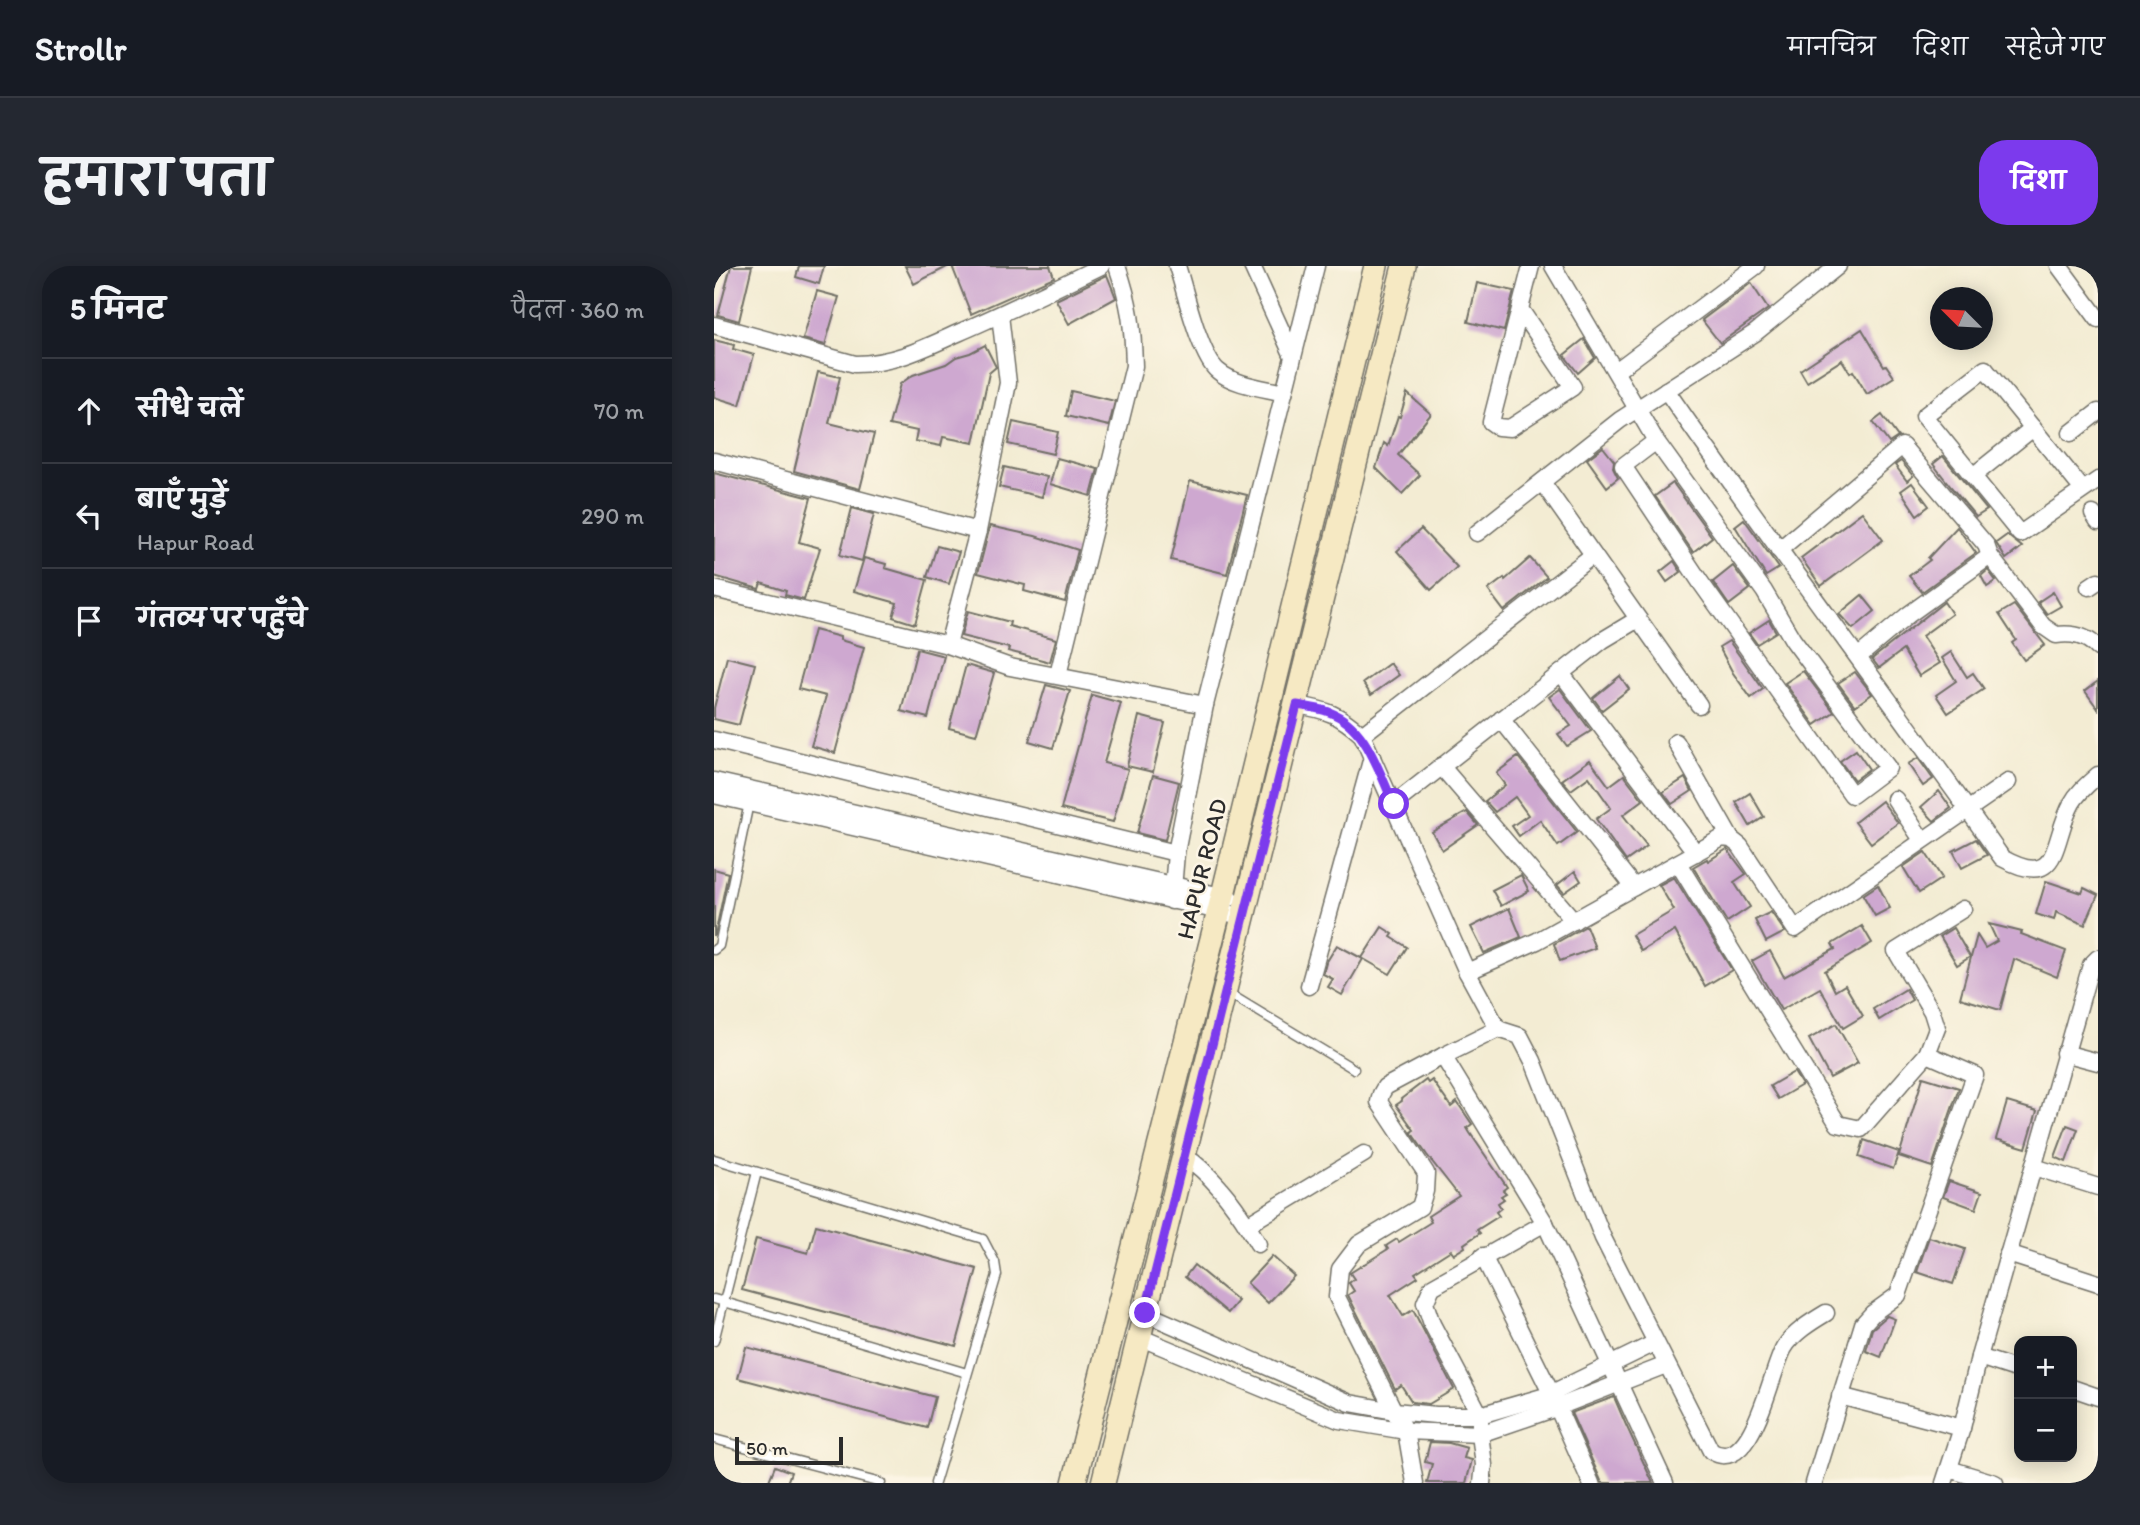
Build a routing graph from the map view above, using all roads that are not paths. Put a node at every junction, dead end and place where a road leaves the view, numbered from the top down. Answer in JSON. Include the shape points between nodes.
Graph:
{"nodes":[{"id":1,"x":1101,"y":266,"type":"edge"},
{"id":2,"x":1117,"y":266,"type":"edge"},
{"id":3,"x":1177,"y":266,"type":"edge"},
{"id":4,"x":1252,"y":266,"type":"edge"},
{"id":5,"x":1316,"y":266,"type":"edge"},
{"id":6,"x":1376,"y":266,"type":"edge"},
{"id":7,"x":1404,"y":266,"type":"edge"},
{"id":8,"x":1531,"y":266,"type":"edge"},
{"id":9,"x":1553,"y":266,"type":"edge"},
{"id":10,"x":1756,"y":266,"type":"edge"},
{"id":11,"x":1838,"y":266,"type":"edge"},
{"id":12,"x":2059,"y":266,"type":"edge"},
{"id":13,"x":1520,"y":309,"type":"junction"},
{"id":14,"x":1000,"y":315,"type":"junction"},
{"id":15,"x":2098,"y":319,"type":"edge"},
{"id":16,"x":714,"y":325,"type":"edge"},
{"id":17,"x":1293,"y":354,"type":"junction"},
{"id":18,"x":1616,"y":371,"type":"junction"},
{"id":19,"x":1666,"y":390,"type":"junction"},
{"id":20,"x":1284,"y":393,"type":"junction"},
{"id":21,"x":1638,"y":408,"type":"junction"},
{"id":22,"x":2098,"y":412,"type":"edge"},
{"id":23,"x":2033,"y":428,"type":"junction"},
{"id":24,"x":2071,"y":433,"type":"dead end"},
{"id":25,"x":1656,"y":441,"type":"junction"},
{"id":26,"x":714,"y":461,"type":"edge"},
{"id":27,"x":1973,"y":476,"type":"junction"},
{"id":28,"x":2098,"y":480,"type":"edge"},
{"id":29,"x":1542,"y":482,"type":"junction"},
{"id":30,"x":2083,"y":490,"type":"junction"},
{"id":31,"x":978,"y":531,"type":"junction"},
{"id":32,"x":1477,"y":533,"type":"dead end"},
{"id":33,"x":1779,"y":550,"type":"junction"},
{"id":34,"x":1593,"y":555,"type":"junction"},
{"id":35,"x":1990,"y":556,"type":"junction"},
{"id":36,"x":714,"y":589,"type":"edge"},
{"id":37,"x":1638,"y":619,"type":"junction"},
{"id":38,"x":948,"y":645,"type":"junction"},
{"id":39,"x":2098,"y":648,"type":"edge"},
{"id":40,"x":1858,"y":657,"type":"junction"},
{"id":41,"x":1560,"y":673,"type":"junction"},
{"id":42,"x":1058,"y":675,"type":"junction"},
{"id":43,"x":1205,"y":705,"type":"junction"},
{"id":44,"x":1297,"y":705,"type":"junction"},
{"id":45,"x":1699,"y":705,"type":"dead end"},
{"id":46,"x":1501,"y":719,"type":"junction"},
{"id":47,"x":1362,"y":735,"type":"junction"},
{"id":48,"x":714,"y":740,"type":"edge"},
{"id":49,"x":1676,"y":742,"type":"dead end"},
{"id":50,"x":1372,"y":757,"type":"junction"},
{"id":51,"x":1441,"y":766,"type":"junction"},
{"id":52,"x":2098,"y":775,"type":"edge"},
{"id":53,"x":714,"y":781,"type":"edge"},
{"id":54,"x":2008,"y":782,"type":"dead end"},
{"id":55,"x":714,"y":795,"type":"edge"},
{"id":56,"x":1895,"y":799,"type":"dead end"},
{"id":57,"x":749,"y":803,"type":"junction"},
{"id":58,"x":1394,"y":804,"type":"junction"},
{"id":59,"x":1967,"y":809,"type":"junction"},
{"id":60,"x":1731,"y":839,"type":"junction"},
{"id":61,"x":1922,"y":839,"type":"junction"},
{"id":62,"x":1176,"y":853,"type":"junction"},
{"id":63,"x":1696,"y":853,"type":"junction"},
{"id":64,"x":1678,"y":863,"type":"junction"},
{"id":65,"x":1634,"y":887,"type":"junction"},
{"id":66,"x":1173,"y":893,"type":"junction"},
{"id":67,"x":1221,"y":904,"type":"junction"},
{"id":68,"x":1247,"y":909,"type":"junction"},
{"id":69,"x":1963,"y":909,"type":"dead end"},
{"id":70,"x":1574,"y":921,"type":"junction"},
{"id":71,"x":714,"y":950,"type":"edge"},
{"id":72,"x":2098,"y":958,"type":"edge"},
{"id":73,"x":1466,"y":972,"type":"junction"},
{"id":74,"x":1309,"y":986,"type":"dead end"},
{"id":75,"x":1225,"y":992,"type":"junction"},
{"id":76,"x":1497,"y":1028,"type":"junction"},
{"id":77,"x":2064,"y":1053,"type":"junction"},
{"id":78,"x":1927,"y":1054,"type":"junction"},
{"id":79,"x":1443,"y":1056,"type":"junction"},
{"id":80,"x":2098,"y":1062,"type":"edge"},
{"id":81,"x":1354,"y":1069,"type":"dead end"},
{"id":82,"x":1364,"y":1154,"type":"dead end"},
{"id":83,"x":714,"y":1160,"type":"edge"},
{"id":84,"x":1183,"y":1163,"type":"junction"},
{"id":85,"x":2034,"y":1167,"type":"junction"},
{"id":86,"x":757,"y":1172,"type":"junction"},
{"id":87,"x":2098,"y":1187,"type":"edge"},
{"id":88,"x":1545,"y":1223,"type":"junction"},
{"id":89,"x":1247,"y":1224,"type":"junction"},
{"id":90,"x":1258,"y":1244,"type":"dead end"},
{"id":91,"x":2008,"y":1254,"type":"junction"},
{"id":92,"x":1483,"y":1256,"type":"junction"},
{"id":93,"x":2098,"y":1283,"type":"edge"},
{"id":94,"x":714,"y":1299,"type":"edge"},
{"id":95,"x":724,"y":1302,"type":"junction"},
{"id":96,"x":1145,"y":1313,"type":"junction"},
{"id":97,"x":1826,"y":1313,"type":"dead end"},
{"id":98,"x":1139,"y":1337,"type":"junction"},
{"id":99,"x":714,"y":1341,"type":"edge"},
{"id":100,"x":1655,"y":1343,"type":"junction"},
{"id":101,"x":1245,"y":1357,"type":"junction"},
{"id":102,"x":1979,"y":1357,"type":"junction"},
{"id":103,"x":1611,"y":1365,"type":"junction"},
{"id":104,"x":1666,"y":1365,"type":"junction"},
{"id":105,"x":2014,"y":1368,"type":"edge"},
{"id":106,"x":967,"y":1373,"type":"junction"},
{"id":107,"x":1236,"y":1377,"type":"junction"},
{"id":108,"x":1620,"y":1384,"type":"junction"},
{"id":109,"x":2077,"y":1390,"type":"edge"},
{"id":110,"x":1840,"y":1396,"type":"junction"},
{"id":111,"x":2098,"y":1397,"type":"edge"},
{"id":112,"x":1554,"y":1401,"type":"junction"},
{"id":113,"x":1394,"y":1411,"type":"junction"},
{"id":114,"x":1480,"y":1415,"type":"junction"},
{"id":115,"x":1962,"y":1427,"type":"junction"},
{"id":116,"x":1406,"y":1431,"type":"junction"},
{"id":117,"x":1480,"y":1434,"type":"junction"},
{"id":118,"x":714,"y":1438,"type":"edge"},
{"id":119,"x":1947,"y":1476,"type":"edge"},
{"id":120,"x":851,"y":1479,"type":"edge"},
{"id":121,"x":881,"y":1483,"type":"edge"},
{"id":122,"x":935,"y":1483,"type":"edge"},
{"id":123,"x":1074,"y":1483,"type":"edge"},
{"id":124,"x":1103,"y":1483,"type":"edge"},
{"id":125,"x":1415,"y":1483,"type":"edge"},
{"id":126,"x":1482,"y":1483,"type":"edge"},
{"id":127,"x":1591,"y":1483,"type":"edge"},
{"id":128,"x":1665,"y":1483,"type":"edge"},
{"id":129,"x":1814,"y":1483,"type":"edge"},
{"id":130,"x":1995,"y":1483,"type":"edge"}],
"edges":[{"from":1,"to":14,"type":"street"},
{"from":2,"to":42,"type":"street","via":[[1133,323],[1134,366]]},
{"from":3,"to":20,"type":"street","via":[[1213,366],[1239,381]]},
{"from":4,"to":17,"type":"street"},
{"from":5,"to":17,"type":"street"},
{"from":6,"to":67,"type":"main road","name":"HAPUR ROAD"},
{"from":7,"to":44,"type":"main road"},
{"from":8,"to":13,"type":"street"},
{"from":9,"to":18,"type":"street"},
{"from":10,"to":18,"type":"street"},
{"from":11,"to":19,"type":"street","via":[[1755,333]]},
{"from":12,"to":15,"type":"street"},
{"from":13,"to":13,"type":"street","via":[[1573,387],[1510,428],[1498,427],[1492,422]]},
{"from":14,"to":16,"type":"street","via":[[877,364],[855,364]]},
{"from":14,"to":31,"type":"street","via":[[1008,383]]},
{"from":17,"to":20,"type":"street"},
{"from":18,"to":21,"type":"street"},
{"from":19,"to":21,"type":"street"},
{"from":19,"to":33,"type":"street"},
{"from":20,"to":43,"type":"street"},
{"from":21,"to":25,"type":"street"},
{"from":21,"to":29,"type":"street"},
{"from":22,"to":24,"type":"street"},
{"from":23,"to":27,"type":"street"},
{"from":23,"to":27,"type":"street","via":[[1985,369],[1924,416]]},
{"from":23,"to":30,"type":"street"},
{"from":25,"to":25,"type":"street","via":[[1623,466],[1853,796],[1888,768]]},
{"from":26,"to":31,"type":"street"},
{"from":27,"to":30,"type":"street","via":[[2020,534]]},
{"from":28,"to":30,"type":"street"},
{"from":29,"to":32,"type":"street"},
{"from":29,"to":34,"type":"street"},
{"from":31,"to":38,"type":"street"},
{"from":33,"to":35,"type":"street","via":[[1902,446],[1986,545]]},
{"from":33,"to":40,"type":"street"},
{"from":34,"to":37,"type":"street"},
{"from":34,"to":47,"type":"street"},
{"from":35,"to":39,"type":"street","via":[[2043,626],[2056,635],[2074,633]]},
{"from":35,"to":40,"type":"street"},
{"from":36,"to":38,"type":"street"},
{"from":37,"to":41,"type":"street"},
{"from":37,"to":45,"type":"street"},
{"from":38,"to":42,"type":"street","via":[[1010,667]]},
{"from":40,"to":59,"type":"street"},
{"from":41,"to":46,"type":"street"},
{"from":41,"to":63,"type":"street"},
{"from":42,"to":43,"type":"street"},
{"from":43,"to":62,"type":"street"},
{"from":44,"to":47,"type":"street","via":[[1337,715]]},
{"from":44,"to":68,"type":"main road"},
{"from":46,"to":51,"type":"street"},
{"from":46,"to":65,"type":"street"},
{"from":47,"to":50,"type":"street"},
{"from":48,"to":62,"type":"street"},
{"from":49,"to":60,"type":"street"},
{"from":50,"to":58,"type":"street"},
{"from":50,"to":74,"type":"street"},
{"from":51,"to":58,"type":"street"},
{"from":51,"to":70,"type":"street"},
{"from":52,"to":59,"type":"street","via":[[2077,794],[2055,850],[2036,870],[2002,858]]},
{"from":53,"to":66,"type":"street"},
{"from":54,"to":59,"type":"street"},
{"from":55,"to":57,"type":"street"},
{"from":56,"to":61,"type":"street"},
{"from":57,"to":66,"type":"street"},
{"from":57,"to":71,"type":"lane","via":[[719,946]]},
{"from":58,"to":73,"type":"street"},
{"from":59,"to":61,"type":"street"},
{"from":60,"to":61,"type":"street","via":[[1795,929]]},
{"from":60,"to":63,"type":"street","via":[[1722,838]]},
{"from":62,"to":66,"type":"street"},
{"from":63,"to":64,"type":"street"},
{"from":64,"to":65,"type":"street"},
{"from":64,"to":78,"type":"street","via":[[1838,1124],[1861,1129]]},
{"from":65,"to":70,"type":"street"},
{"from":66,"to":67,"type":"street"},
{"from":67,"to":68,"type":"street"},
{"from":67,"to":123,"type":"main road","name":"HAPUR ROAD"},
{"from":68,"to":75,"type":"main road"},
{"from":69,"to":78,"type":"street","via":[[1896,951],[1937,1028]]},
{"from":70,"to":73,"type":"street"},
{"from":72,"to":77,"type":"street","via":[[2091,965]]},
{"from":73,"to":76,"type":"street"},
{"from":75,"to":81,"type":"lane"},
{"from":75,"to":84,"type":"main road"},
{"from":76,"to":79,"type":"street"},
{"from":76,"to":100,"type":"street","via":[[1520,1036],[1533,1061],[1603,1238]]},
{"from":77,"to":80,"type":"street"},
{"from":77,"to":85,"type":"street"},
{"from":78,"to":110,"type":"street","via":[[1975,1075],[1898,1295],[1863,1324]]},
{"from":79,"to":88,"type":"street"},
{"from":79,"to":113,"type":"street","via":[[1385,1087],[1379,1102],[1426,1173],[1420,1207],[1359,1244],[1340,1269],[1337,1297]]},
{"from":82,"to":89,"type":"street"},
{"from":83,"to":86,"type":"lane"},
{"from":84,"to":89,"type":"street","via":[[1193,1162],[1203,1170]]},
{"from":84,"to":96,"type":"main road"},
{"from":85,"to":87,"type":"street"},
{"from":85,"to":91,"type":"street"},
{"from":86,"to":95,"type":"lane"},
{"from":86,"to":106,"type":"lane","via":[[983,1239],[997,1275]]},
{"from":88,"to":92,"type":"street"},
{"from":88,"to":103,"type":"street"},
{"from":89,"to":90,"type":"street"},
{"from":91,"to":93,"type":"street"},
{"from":91,"to":102,"type":"street"},
{"from":92,"to":112,"type":"street"},
{"from":92,"to":114,"type":"street","via":[[1432,1287],[1425,1303]]},
{"from":94,"to":95,"type":"lane"},
{"from":95,"to":99,"type":"lane"},
{"from":95,"to":106,"type":"lane"},
{"from":96,"to":98,"type":"main road"},
{"from":96,"to":101,"type":"street"},
{"from":97,"to":104,"type":"street","via":[[1786,1345],[1757,1419],[1744,1446],[1735,1453],[1711,1451]]},
{"from":98,"to":107,"type":"street"},
{"from":98,"to":124,"type":"main road"},
{"from":100,"to":103,"type":"street"},
{"from":100,"to":104,"type":"street"},
{"from":101,"to":107,"type":"street"},
{"from":101,"to":113,"type":"street","via":[[1350,1404]]},
{"from":102,"to":105,"type":"street"},
{"from":102,"to":115,"type":"street"},
{"from":103,"to":108,"type":"street"},
{"from":103,"to":112,"type":"street"},
{"from":104,"to":108,"type":"street"},
{"from":106,"to":122,"type":"lane"},
{"from":107,"to":116,"type":"street","via":[[1339,1420]]},
{"from":108,"to":112,"type":"street"},
{"from":108,"to":128,"type":"street"},
{"from":109,"to":111,"type":"street"},
{"from":110,"to":115,"type":"street"},
{"from":110,"to":129,"type":"street"},
{"from":112,"to":114,"type":"street"},
{"from":112,"to":117,"type":"street"},
{"from":112,"to":127,"type":"street"},
{"from":113,"to":114,"type":"street"},
{"from":113,"to":116,"type":"street"},
{"from":114,"to":117,"type":"street"},
{"from":115,"to":119,"type":"street"},
{"from":116,"to":117,"type":"street"},
{"from":116,"to":125,"type":"street"},
{"from":117,"to":126,"type":"street"},
{"from":118,"to":120,"type":"lane"},
{"from":119,"to":130,"type":"street"},
{"from":120,"to":121,"type":"lane"}]}
